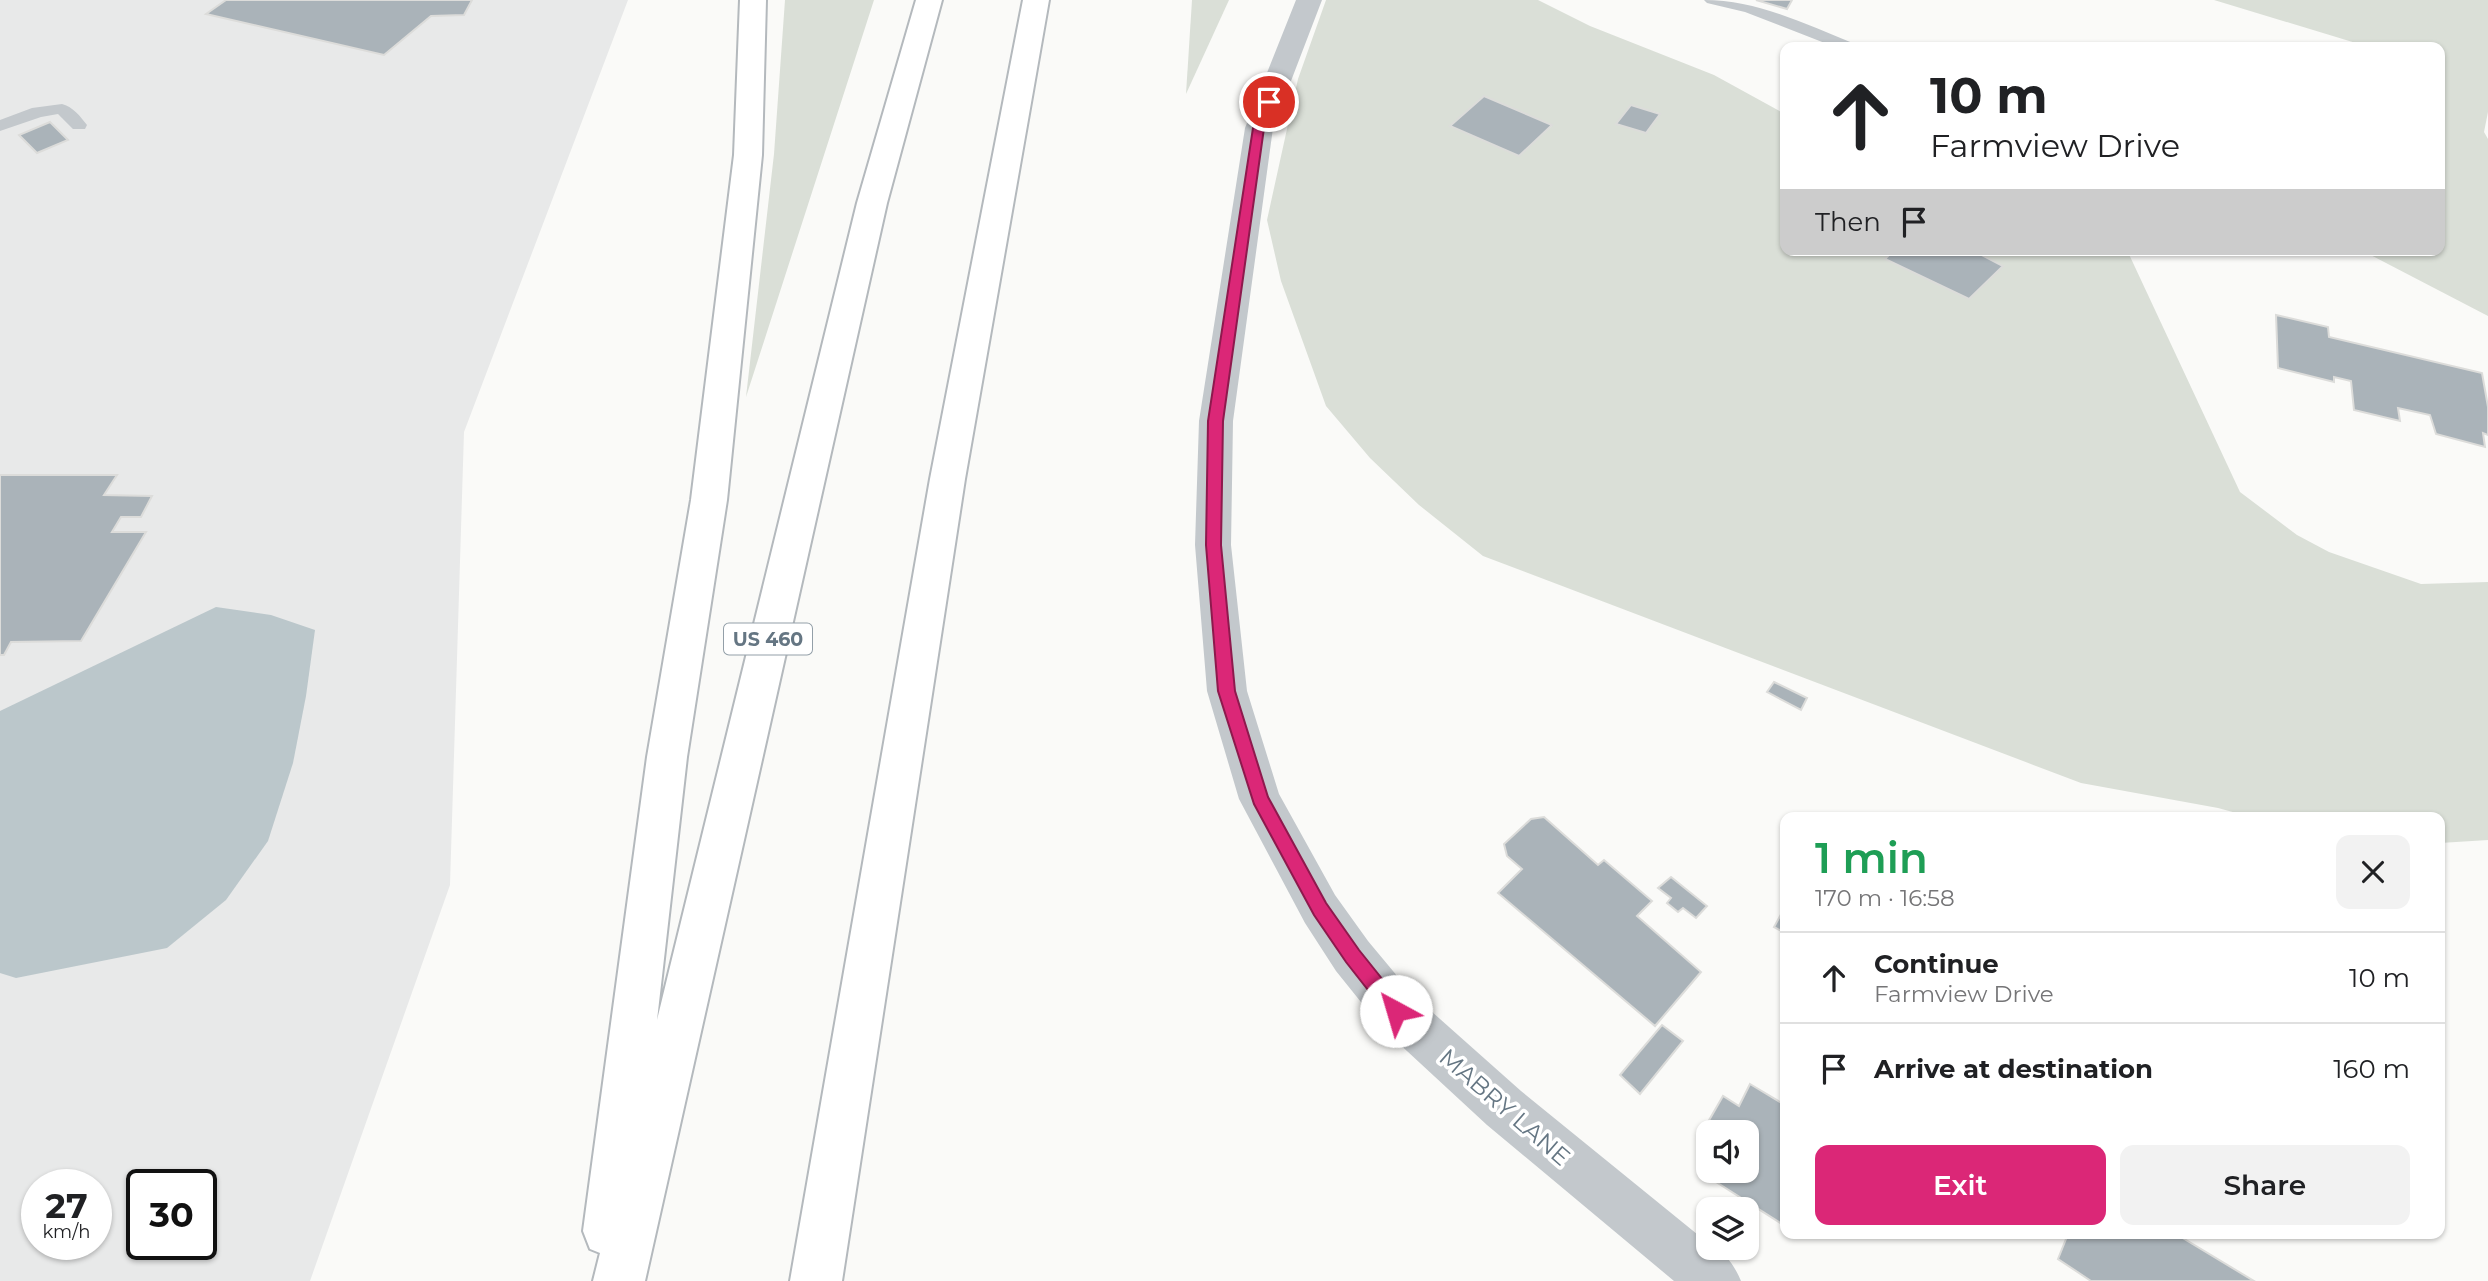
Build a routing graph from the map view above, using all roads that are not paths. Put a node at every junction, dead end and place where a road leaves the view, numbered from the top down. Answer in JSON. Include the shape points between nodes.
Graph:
{"nodes":[{"id":1,"x":753,"y":0,"type":"edge"},
{"id":2,"x":929,"y":0,"type":"edge"},
{"id":3,"x":1036,"y":0,"type":"edge"},
{"id":4,"x":1309,"y":0,"type":"edge"},
{"id":5,"x":1712,"y":0,"type":"edge"},
{"id":6,"x":1836,"y":42,"type":"edge"},
{"id":7,"x":79,"y":125,"type":"dead end"},
{"id":8,"x":0,"y":127,"type":"edge"},
{"id":9,"x":602,"y":1281,"type":"edge"},
{"id":10,"x":619,"y":1281,"type":"edge"},
{"id":11,"x":816,"y":1281,"type":"edge"},
{"id":12,"x":1715,"y":1281,"type":"edge"}],
"edges":[{"from":1,"to":9,"type":"highway","via":[[748,155],[709,500],[667,757]]},
{"from":2,"to":10,"type":"highway","number":"US 460","via":[[872,204]]},
{"from":3,"to":11,"type":"highway","via":[[969,344]]},
{"from":4,"to":12,"type":"street","name":"MABRY LANE","via":[[1259,128],[1216,421],[1213,545],[1227,691],[1260,799],[1320,909],[1396,1011],[1514,1117]]},
{"from":5,"to":6,"type":"lane","via":[[1748,8]]},
{"from":7,"to":8,"type":"lane","via":[[62,109],[38,112]]}]}
